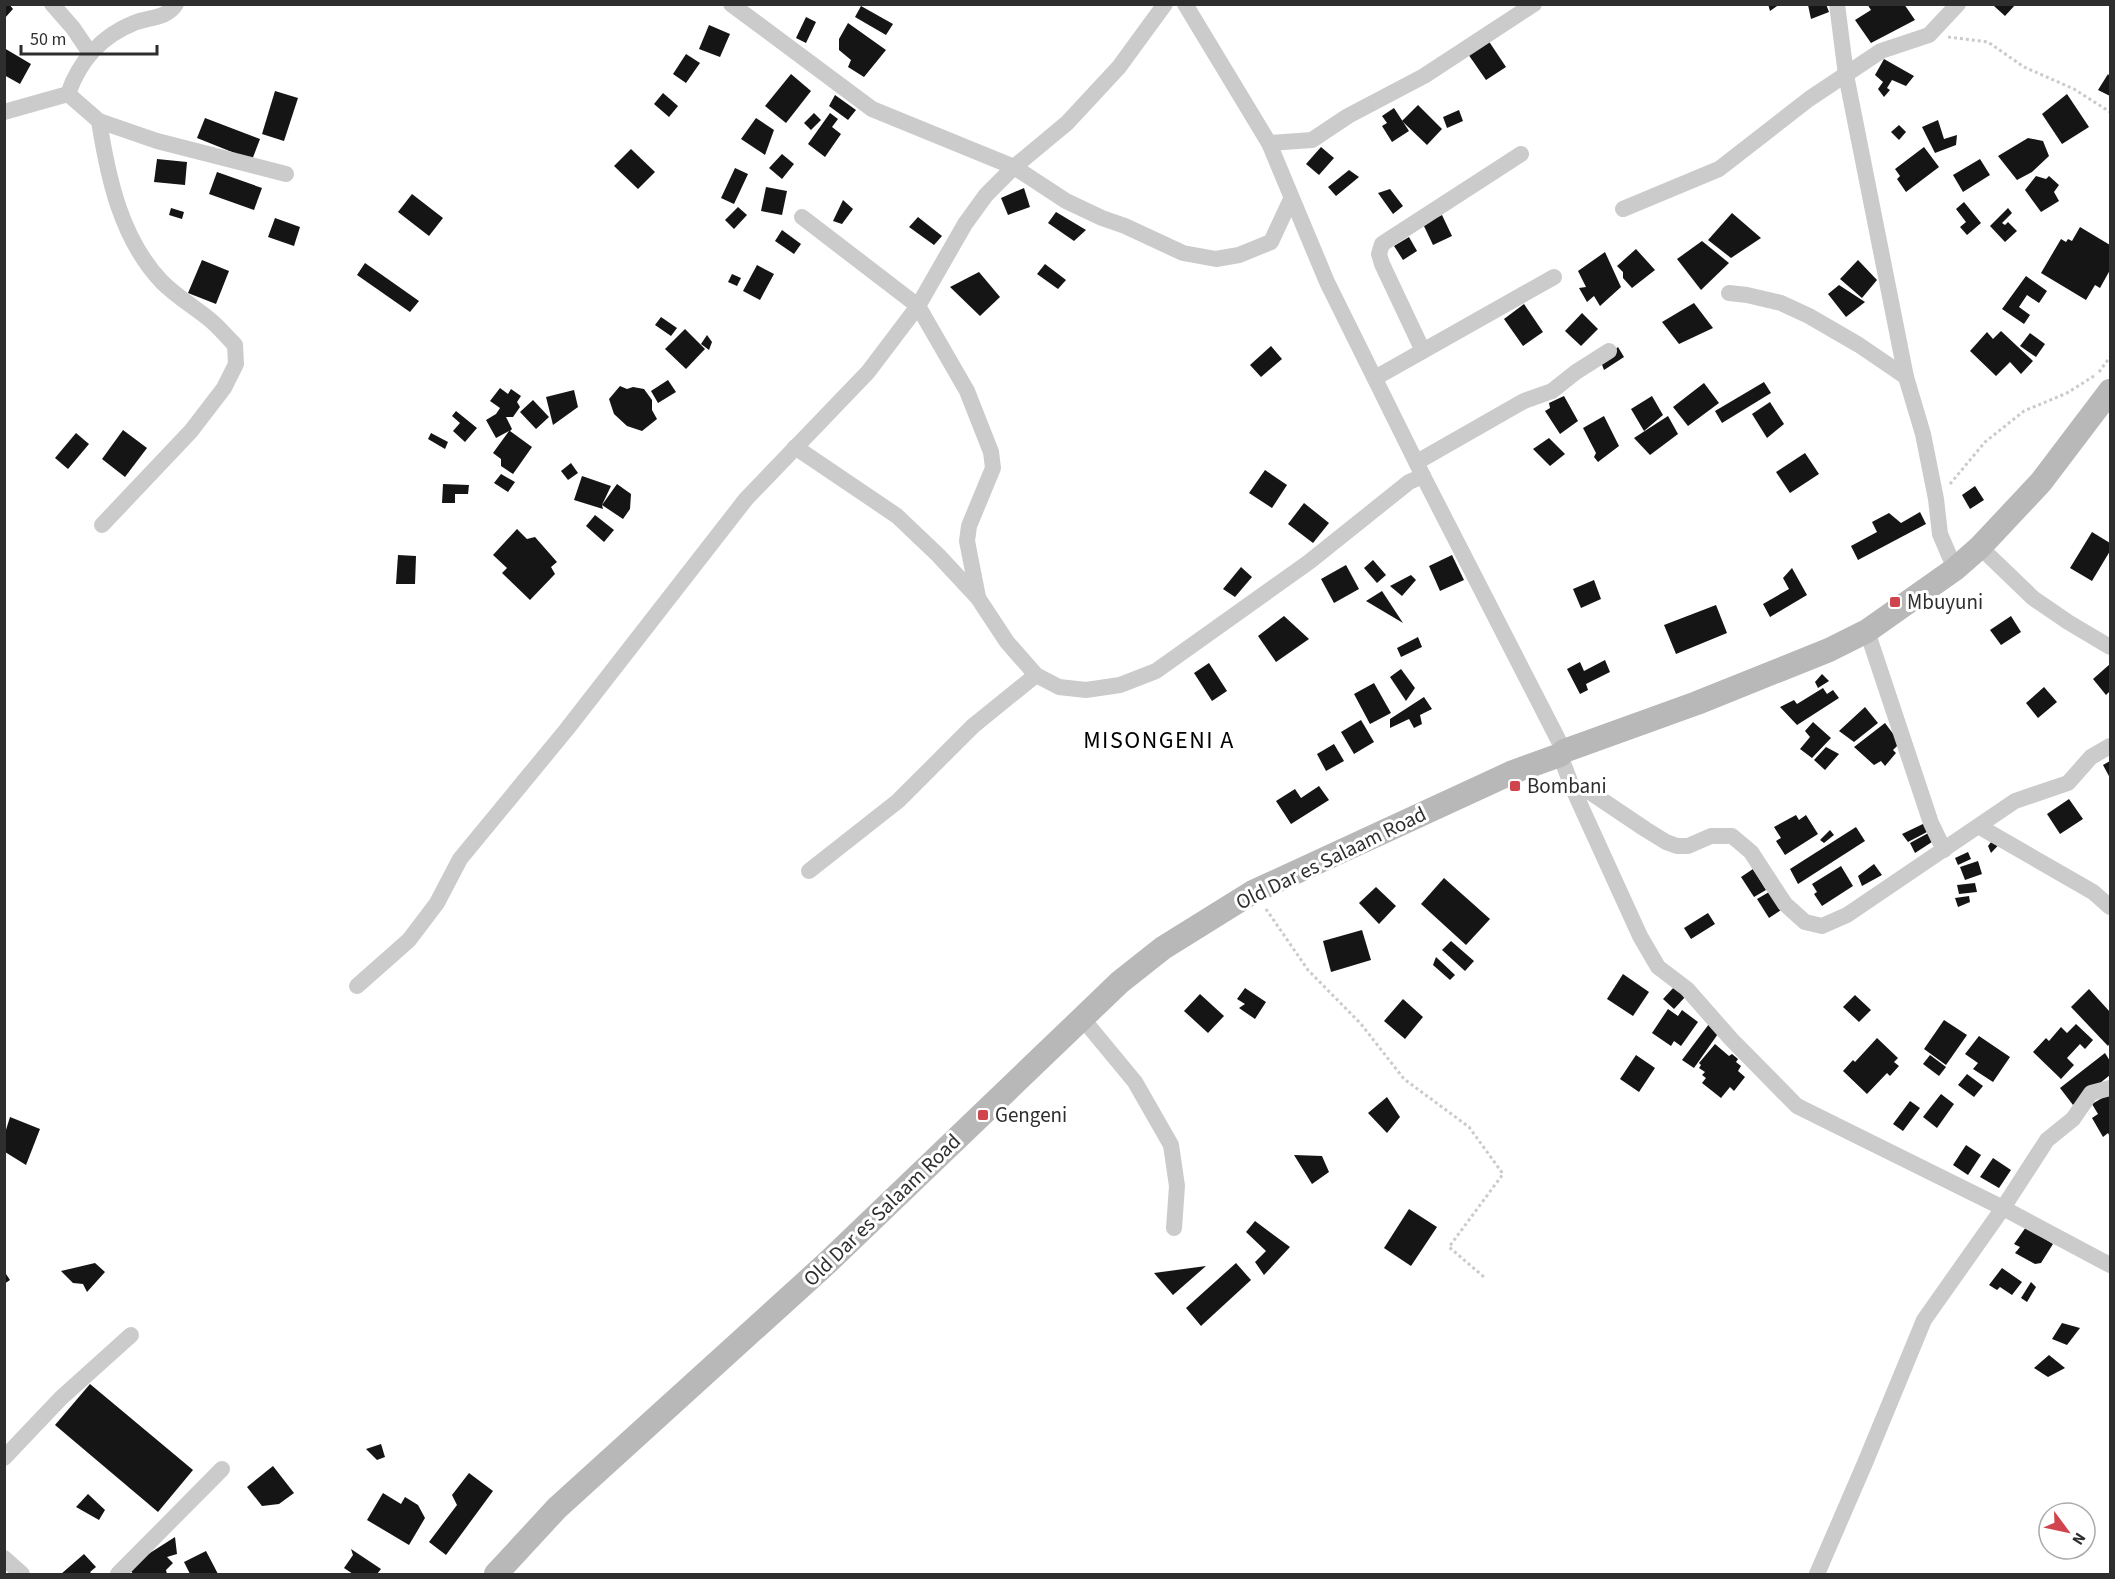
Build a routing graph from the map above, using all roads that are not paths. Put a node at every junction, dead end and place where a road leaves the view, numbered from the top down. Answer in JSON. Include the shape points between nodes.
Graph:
{"nodes":[{"id":1,"x":52,"y":4,"type":"edge"},
{"id":2,"x":176,"y":4,"type":"edge"},
{"id":3,"x":731,"y":4,"type":"edge"},
{"id":4,"x":1165,"y":4,"type":"edge"},
{"id":5,"x":1185,"y":4,"type":"edge"},
{"id":6,"x":1534,"y":4,"type":"edge"},
{"id":7,"x":1837,"y":4,"type":"edge"},
{"id":8,"x":1958,"y":4,"type":"edge"},
{"id":9,"x":90,"y":53,"type":"junction"},
{"id":10,"x":1846,"y":75,"type":"junction"},
{"id":11,"x":68,"y":94,"type":"junction"},
{"id":12,"x":4,"y":112,"type":"edge"},
{"id":13,"x":99,"y":121,"type":"junction"},
{"id":14,"x":1269,"y":143,"type":"junction"},
{"id":15,"x":1521,"y":154,"type":"dead end"},
{"id":16,"x":1014,"y":167,"type":"junction"},
{"id":17,"x":286,"y":174,"type":"dead end"},
{"id":18,"x":1291,"y":199,"type":"junction"},
{"id":19,"x":1623,"y":209,"type":"dead end"},
{"id":20,"x":802,"y":217,"type":"dead end"},
{"id":21,"x":1554,"y":277,"type":"dead end"},
{"id":22,"x":1730,"y":293,"type":"dead end"},
{"id":23,"x":918,"y":306,"type":"junction"},
{"id":24,"x":1423,"y":351,"type":"junction"},
{"id":25,"x":1609,"y":351,"type":"dead end"},
{"id":26,"x":1906,"y":377,"type":"junction"},
{"id":27,"x":1375,"y":378,"type":"junction"},
{"id":28,"x":2110,"y":391,"type":"edge"},
{"id":29,"x":795,"y":447,"type":"junction"},
{"id":30,"x":1420,"y":469,"type":"junction"},
{"id":31,"x":102,"y":525,"type":"dead end"},
{"id":32,"x":1980,"y":547,"type":"junction"},
{"id":33,"x":1956,"y":570,"type":"junction"},
{"id":34,"x":978,"y":598,"type":"junction"},
{"id":35,"x":1867,"y":632,"type":"junction"},
{"id":36,"x":2110,"y":647,"type":"edge"},
{"id":37,"x":1036,"y":675,"type":"junction"},
{"id":38,"x":2110,"y":746,"type":"edge"},
{"id":39,"x":1562,"y":753,"type":"junction"},
{"id":40,"x":1573,"y":789,"type":"junction"},
{"id":41,"x":1980,"y":827,"type":"junction"},
{"id":42,"x":1944,"y":850,"type":"junction"},
{"id":43,"x":809,"y":871,"type":"dead end"},
{"id":44,"x":2110,"y":907,"type":"edge"},
{"id":45,"x":357,"y":986,"type":"dead end"},
{"id":46,"x":1082,"y":1018,"type":"junction"},
{"id":47,"x":2110,"y":1088,"type":"edge"},
{"id":48,"x":2003,"y":1208,"type":"junction"},
{"id":49,"x":1174,"y":1228,"type":"dead end"},
{"id":50,"x":2110,"y":1265,"type":"edge"},
{"id":51,"x":131,"y":1335,"type":"dead end"},
{"id":52,"x":4,"y":1458,"type":"edge"},
{"id":53,"x":222,"y":1469,"type":"dead end"},
{"id":54,"x":4,"y":1558,"type":"edge"},
{"id":55,"x":22,"y":1575,"type":"edge"},
{"id":56,"x":118,"y":1575,"type":"edge"},
{"id":57,"x":496,"y":1575,"type":"edge"},
{"id":58,"x":1817,"y":1575,"type":"edge"}],
"edges":[{"from":1,"to":9,"type":"street"},
{"from":2,"to":9,"type":"street","via":[[172,11],[112,34]]},
{"from":3,"to":16,"type":"street","via":[[872,109]]},
{"from":4,"to":16,"type":"street","via":[[1119,67],[1067,123]]},
{"from":5,"to":14,"type":"street"},
{"from":6,"to":14,"type":"street","via":[[1424,76],[1312,140]]},
{"from":7,"to":10,"type":"street"},
{"from":8,"to":10,"type":"street","via":[[1929,35],[1881,51]]},
{"from":9,"to":11,"type":"street","via":[[75,74]]},
{"from":10,"to":19,"type":"street","via":[[1719,169]]},
{"from":10,"to":26,"type":"street"},
{"from":11,"to":12,"type":"street"},
{"from":11,"to":13,"type":"street"},
{"from":13,"to":17,"type":"street","via":[[157,141]]},
{"from":13,"to":31,"type":"street","via":[[106,167],[135,248],[162,283],[236,345],[236,364],[224,388],[191,431]]},
{"from":14,"to":18,"type":"street"},
{"from":15,"to":24,"type":"street","via":[[1382,244],[1382,264]]},
{"from":16,"to":18,"type":"street","via":[[1066,201],[1102,218],[1183,253],[1216,259],[1271,242]]},
{"from":16,"to":23,"type":"street","via":[[964,224]]},
{"from":18,"to":27,"type":"street"},
{"from":20,"to":23,"type":"street"},
{"from":21,"to":24,"type":"street"},
{"from":22,"to":26,"type":"street","via":[[1790,307],[1860,345]]},
{"from":23,"to":29,"type":"street","via":[[868,372]]},
{"from":23,"to":34,"type":"street","via":[[967,391],[991,452],[993,468],[969,526],[967,541]]},
{"from":24,"to":27,"type":"street"},
{"from":25,"to":30,"type":"street","via":[[1552,391],[1524,401]]},
{"from":26,"to":33,"type":"street","via":[[1923,434],[1940,534]]},
{"from":27,"to":30,"type":"street"},
{"from":28,"to":32,"type":"street","name":"Old Dar es Salaam Road","via":[[2041,482]]},
{"from":29,"to":34,"type":"street","via":[[897,516]]},
{"from":29,"to":45,"type":"street","via":[[746,499],[460,859],[437,903],[409,940]]},
{"from":30,"to":37,"type":"street","via":[[1309,562],[1156,670],[1120,685],[1086,690],[1059,687]]},
{"from":30,"to":39,"type":"street"},
{"from":32,"to":33,"type":"street","name":"Old Dar es Salaam Road"},
{"from":32,"to":36,"type":"street","via":[[2033,598]]},
{"from":33,"to":35,"type":"street","name":"Old Dar es Salaam Road"},
{"from":34,"to":37,"type":"street","via":[[1007,642]]},
{"from":35,"to":39,"type":"street","name":"Old Dar es Salaam Road","via":[[1697,703]]},
{"from":35,"to":42,"type":"street","via":[[1931,823]]},
{"from":37,"to":43,"type":"street","via":[[973,726],[898,801]]},
{"from":38,"to":41,"type":"street","via":[[2091,757],[2068,783],[2015,801]]},
{"from":39,"to":40,"type":"street"},
{"from":39,"to":46,"type":"street","name":"Old Dar es Salaam Road","via":[[1254,892],[1163,948]]},
{"from":40,"to":42,"type":"street","via":[[1590,792],[1677,846],[1688,846],[1711,836],[1732,836],[1751,852],[1785,904],[1805,922],[1822,926],[1847,915]]},
{"from":40,"to":48,"type":"street","via":[[1658,967],[1687,989],[1797,1106]]},
{"from":41,"to":42,"type":"street"},
{"from":41,"to":44,"type":"street","via":[[2093,892]]},
{"from":46,"to":49,"type":"street","via":[[1135,1082],[1171,1145],[1177,1186]]},
{"from":46,"to":57,"type":"street","name":"Old Dar es Salaam Road","via":[[827,1263],[557,1508]]},
{"from":47,"to":48,"type":"street","via":[[2091,1093],[2073,1119],[2048,1140]]},
{"from":48,"to":50,"type":"street"},
{"from":48,"to":58,"type":"street","via":[[1924,1320]]},
{"from":51,"to":52,"type":"street","via":[[61,1398]]},
{"from":53,"to":56,"type":"street"},
{"from":54,"to":55,"type":"street"}]}
